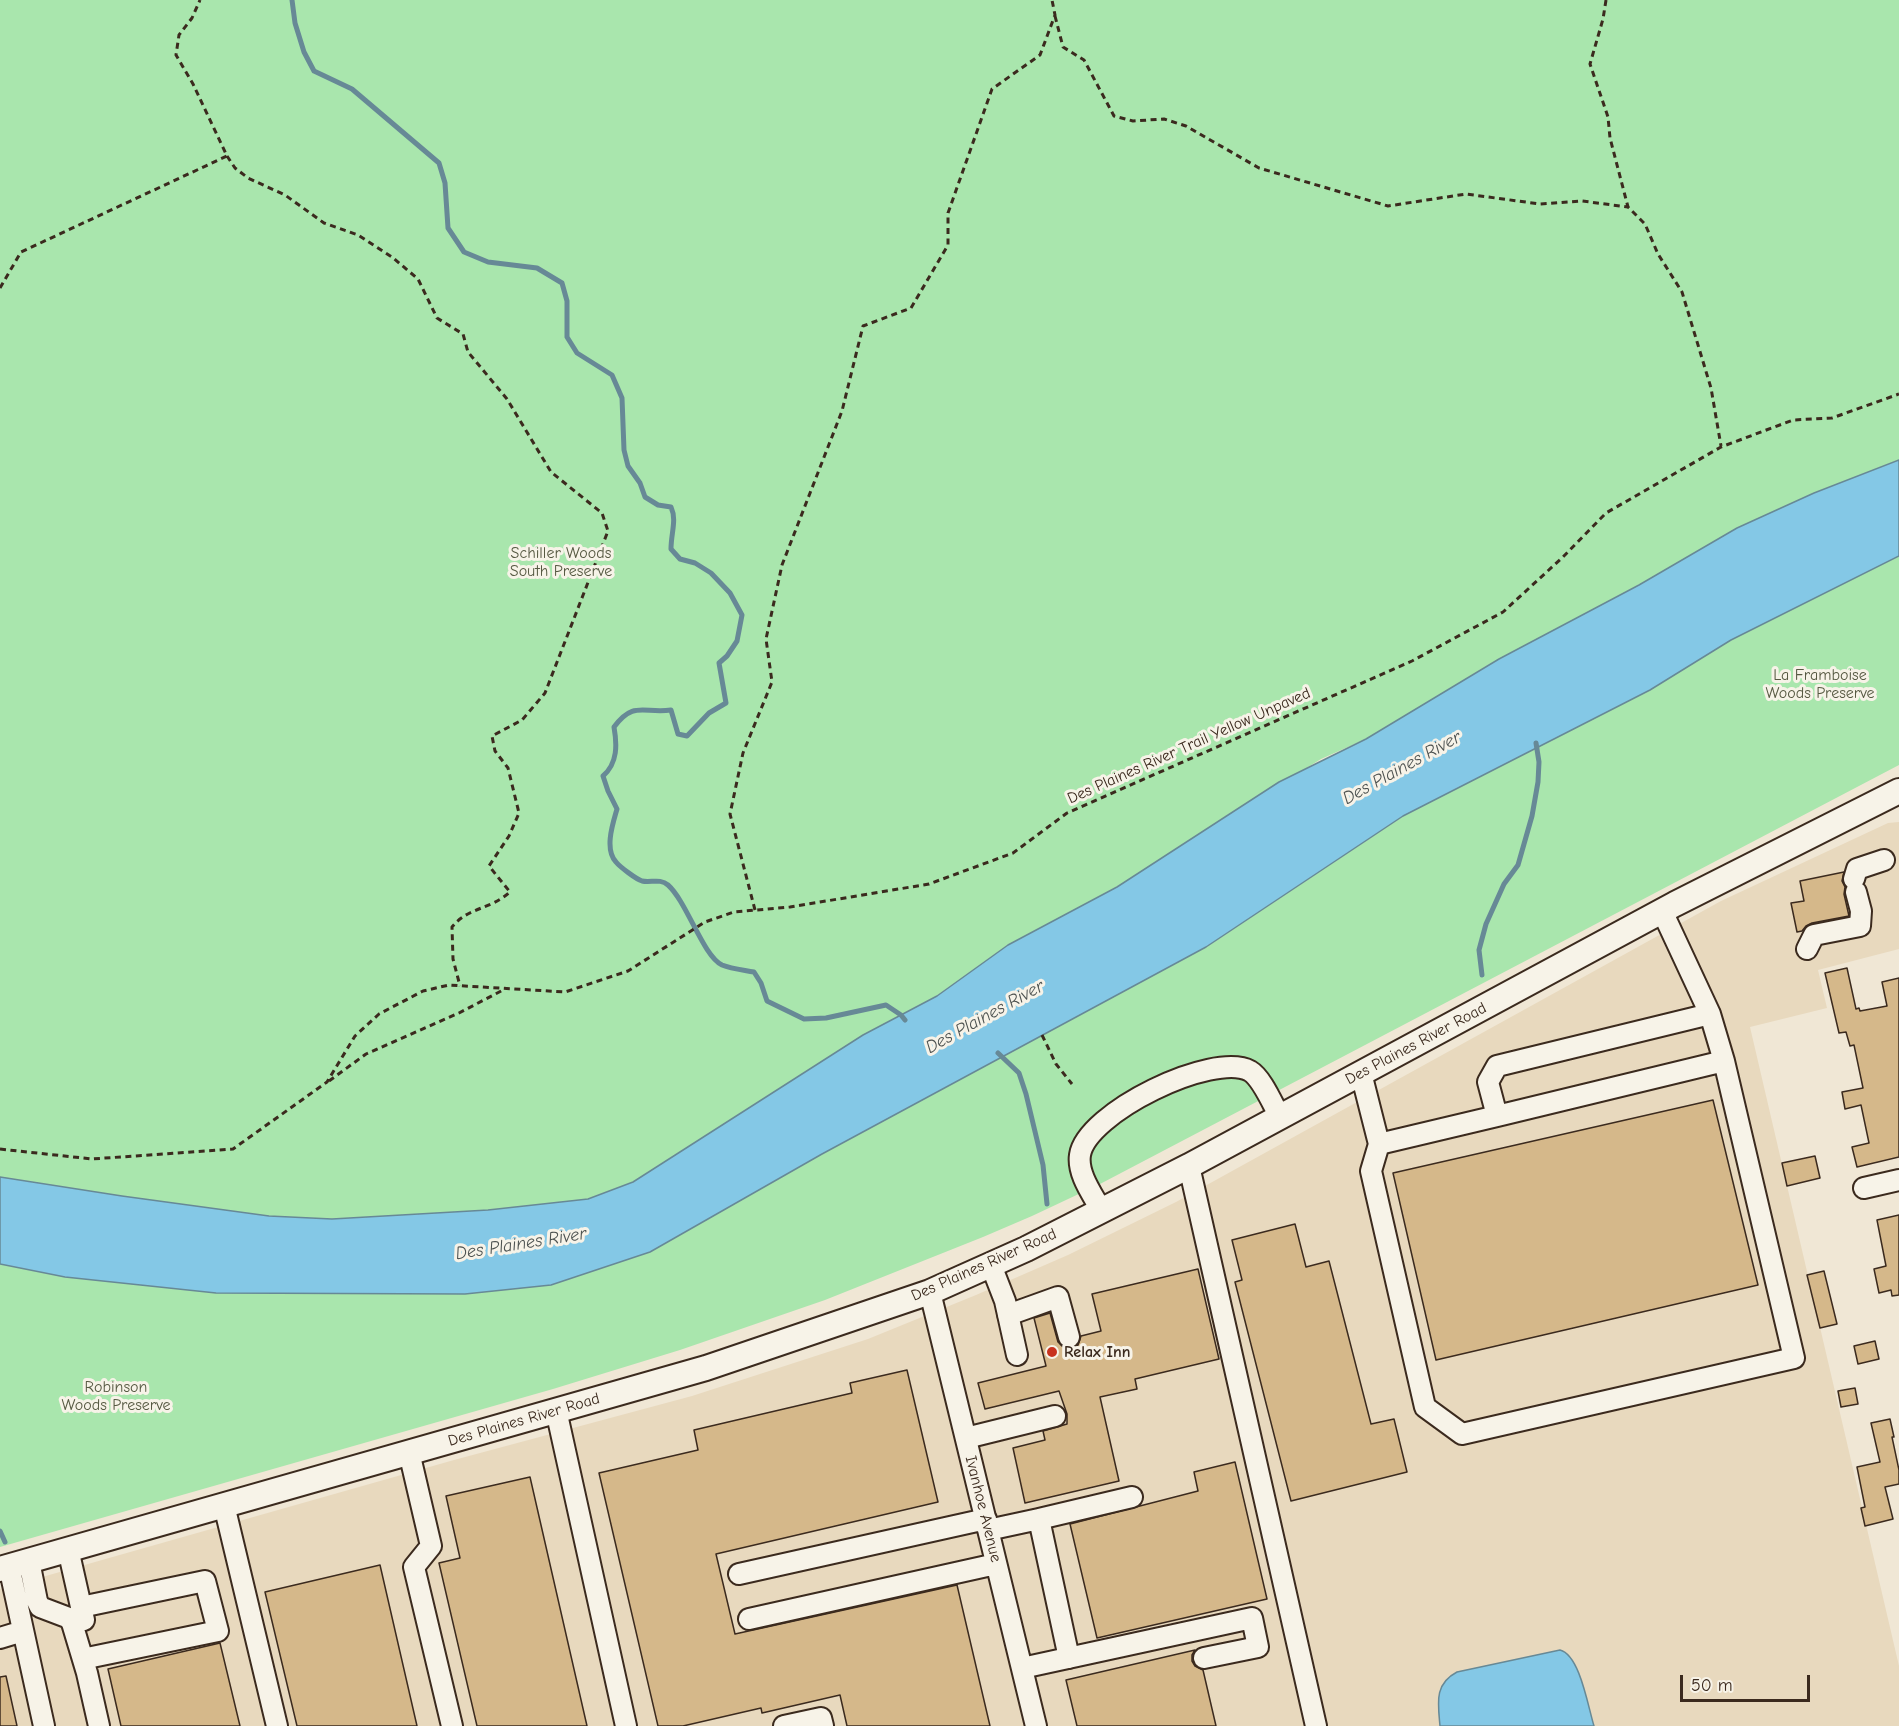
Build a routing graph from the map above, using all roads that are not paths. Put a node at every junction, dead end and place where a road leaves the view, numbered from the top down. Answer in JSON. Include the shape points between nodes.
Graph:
{"nodes":[{"id":1,"x":1899,"y":791,"type":"edge"},
{"id":2,"x":1884,"y":860,"type":"dead end"},
{"id":3,"x":1662,"y":911,"type":"junction"},
{"id":4,"x":1807,"y":949,"type":"dead end"},
{"id":5,"x":1710,"y":1014,"type":"junction"},
{"id":6,"x":1724,"y":1061,"type":"junction"},
{"id":7,"x":1361,"y":1073,"type":"junction"},
{"id":8,"x":1497,"y":1116,"type":"junction"},
{"id":9,"x":1280,"y":1117,"type":"junction"},
{"id":10,"x":1379,"y":1144,"type":"junction"},
{"id":11,"x":1190,"y":1166,"type":"junction"},
{"id":12,"x":1899,"y":1180,"type":"edge"},
{"id":13,"x":1864,"y":1188,"type":"dead end"},
{"id":14,"x":1101,"y":1210,"type":"junction"},
{"id":15,"x":991,"y":1265,"type":"junction"},
{"id":16,"x":930,"y":1292,"type":"junction"},
{"id":17,"x":1008,"y":1315,"type":"junction"},
{"id":18,"x":1069,"y":1337,"type":"dead end"},
{"id":19,"x":1017,"y":1355,"type":"dead end"},
{"id":20,"x":556,"y":1410,"type":"junction"},
{"id":21,"x":1055,"y":1416,"type":"dead end"},
{"id":22,"x":966,"y":1438,"type":"junction"},
{"id":23,"x":409,"y":1452,"type":"junction"},
{"id":24,"x":1131,"y":1497,"type":"dead end"},
{"id":25,"x":224,"y":1505,"type":"junction"},
{"id":26,"x":1039,"y":1519,"type":"junction"},
{"id":27,"x":987,"y":1525,"type":"junction"},
{"id":28,"x":68,"y":1549,"type":"junction"},
{"id":29,"x":996,"y":1564,"type":"junction"},
{"id":30,"x":13,"y":1565,"type":"edge"},
{"id":31,"x":739,"y":1574,"type":"dead end"},
{"id":32,"x":81,"y":1607,"type":"junction"},
{"id":33,"x":749,"y":1619,"type":"dead end"},
{"id":34,"x":23,"y":1631,"type":"junction"},
{"id":35,"x":0,"y":1638,"type":"edge"},
{"id":36,"x":92,"y":1657,"type":"junction"},
{"id":37,"x":1069,"y":1658,"type":"junction"},
{"id":38,"x":1204,"y":1658,"type":"dead end"},
{"id":39,"x":1022,"y":1668,"type":"junction"},
{"id":40,"x":44,"y":1726,"type":"edge"},
{"id":41,"x":99,"y":1726,"type":"edge"},
{"id":42,"x":108,"y":1726,"type":"edge"},
{"id":43,"x":277,"y":1726,"type":"edge"},
{"id":44,"x":452,"y":1726,"type":"edge"},
{"id":45,"x":626,"y":1726,"type":"edge"},
{"id":46,"x":784,"y":1726,"type":"edge"},
{"id":47,"x":823,"y":1726,"type":"edge"},
{"id":48,"x":1036,"y":1726,"type":"edge"},
{"id":49,"x":1316,"y":1726,"type":"edge"}],
"edges":[{"from":1,"to":3,"type":"main road","name":"Des Plaines River Road"},
{"from":2,"to":4,"type":"street","via":[[1857,869],[1860,926],[1814,935]]},
{"from":3,"to":5,"type":"street"},
{"from":3,"to":7,"type":"main road","name":"Des Plaines River Road"},
{"from":5,"to":6,"type":"street"},
{"from":5,"to":8,"type":"street","via":[[1497,1066],[1488,1083]]},
{"from":6,"to":8,"type":"street"},
{"from":6,"to":10,"type":"street","via":[[1794,1358],[1462,1434],[1425,1407],[1371,1171]]},
{"from":7,"to":9,"type":"main road","name":"Des Plaines River Road"},
{"from":7,"to":10,"type":"street"},
{"from":8,"to":10,"type":"street"},
{"from":9,"to":11,"type":"main road","name":"Des Plaines River Road"},
{"from":9,"to":14,"type":"street","via":[[1253,1073],[1244,1068],[1186,1076],[1159,1086],[1119,1110],[1085,1143],[1080,1166]]},
{"from":11,"to":14,"type":"main road","name":"Des Plaines River Road"},
{"from":11,"to":49,"type":"street"},
{"from":12,"to":13,"type":"street"},
{"from":14,"to":15,"type":"main road","name":"Des Plaines River Road"},
{"from":15,"to":16,"type":"main road","name":"Des Plaines River Road"},
{"from":15,"to":17,"type":"street"},
{"from":16,"to":20,"type":"main road","name":"Des Plaines River Road","via":[[706,1368]]},
{"from":16,"to":22,"type":"street","name":"Ivanhoe Avenue"},
{"from":17,"to":18,"type":"street","via":[[1058,1297]]},
{"from":17,"to":19,"type":"street"},
{"from":20,"to":23,"type":"main road","name":"Des Plaines River Road"},
{"from":20,"to":45,"type":"street"},
{"from":21,"to":22,"type":"street"},
{"from":22,"to":27,"type":"street","name":"Ivanhoe Avenue"},
{"from":23,"to":25,"type":"main road","name":"Des Plaines River Road"},
{"from":23,"to":44,"type":"street","via":[[431,1546],[414,1567]]},
{"from":24,"to":26,"type":"street"},
{"from":25,"to":28,"type":"main road","name":"Des Plaines River Road"},
{"from":25,"to":43,"type":"street"},
{"from":26,"to":27,"type":"street"},
{"from":26,"to":37,"type":"street"},
{"from":27,"to":29,"type":"street","name":"Ivanhoe Avenue"},
{"from":27,"to":31,"type":"street"},
{"from":28,"to":30,"type":"main road","name":"Des Plaines River Road"},
{"from":28,"to":32,"type":"street"},
{"from":29,"to":33,"type":"street"},
{"from":29,"to":39,"type":"street","name":"Ivanhoe Avenue"},
{"from":30,"to":34,"type":"street"},
{"from":30,"to":41,"type":"street","via":[[40,1607],[69,1618],[72,1623]]},
{"from":32,"to":36,"type":"street"},
{"from":32,"to":36,"type":"street","via":[[205,1581],[218,1631]]},
{"from":34,"to":35,"type":"street"},
{"from":34,"to":40,"type":"street"},
{"from":36,"to":42,"type":"street"},
{"from":37,"to":38,"type":"street","via":[[1252,1618],[1258,1647]]},
{"from":37,"to":39,"type":"street"},
{"from":39,"to":48,"type":"street","name":"Ivanhoe Avenue"},
{"from":46,"to":47,"type":"street","via":[[821,1718]]}]}
